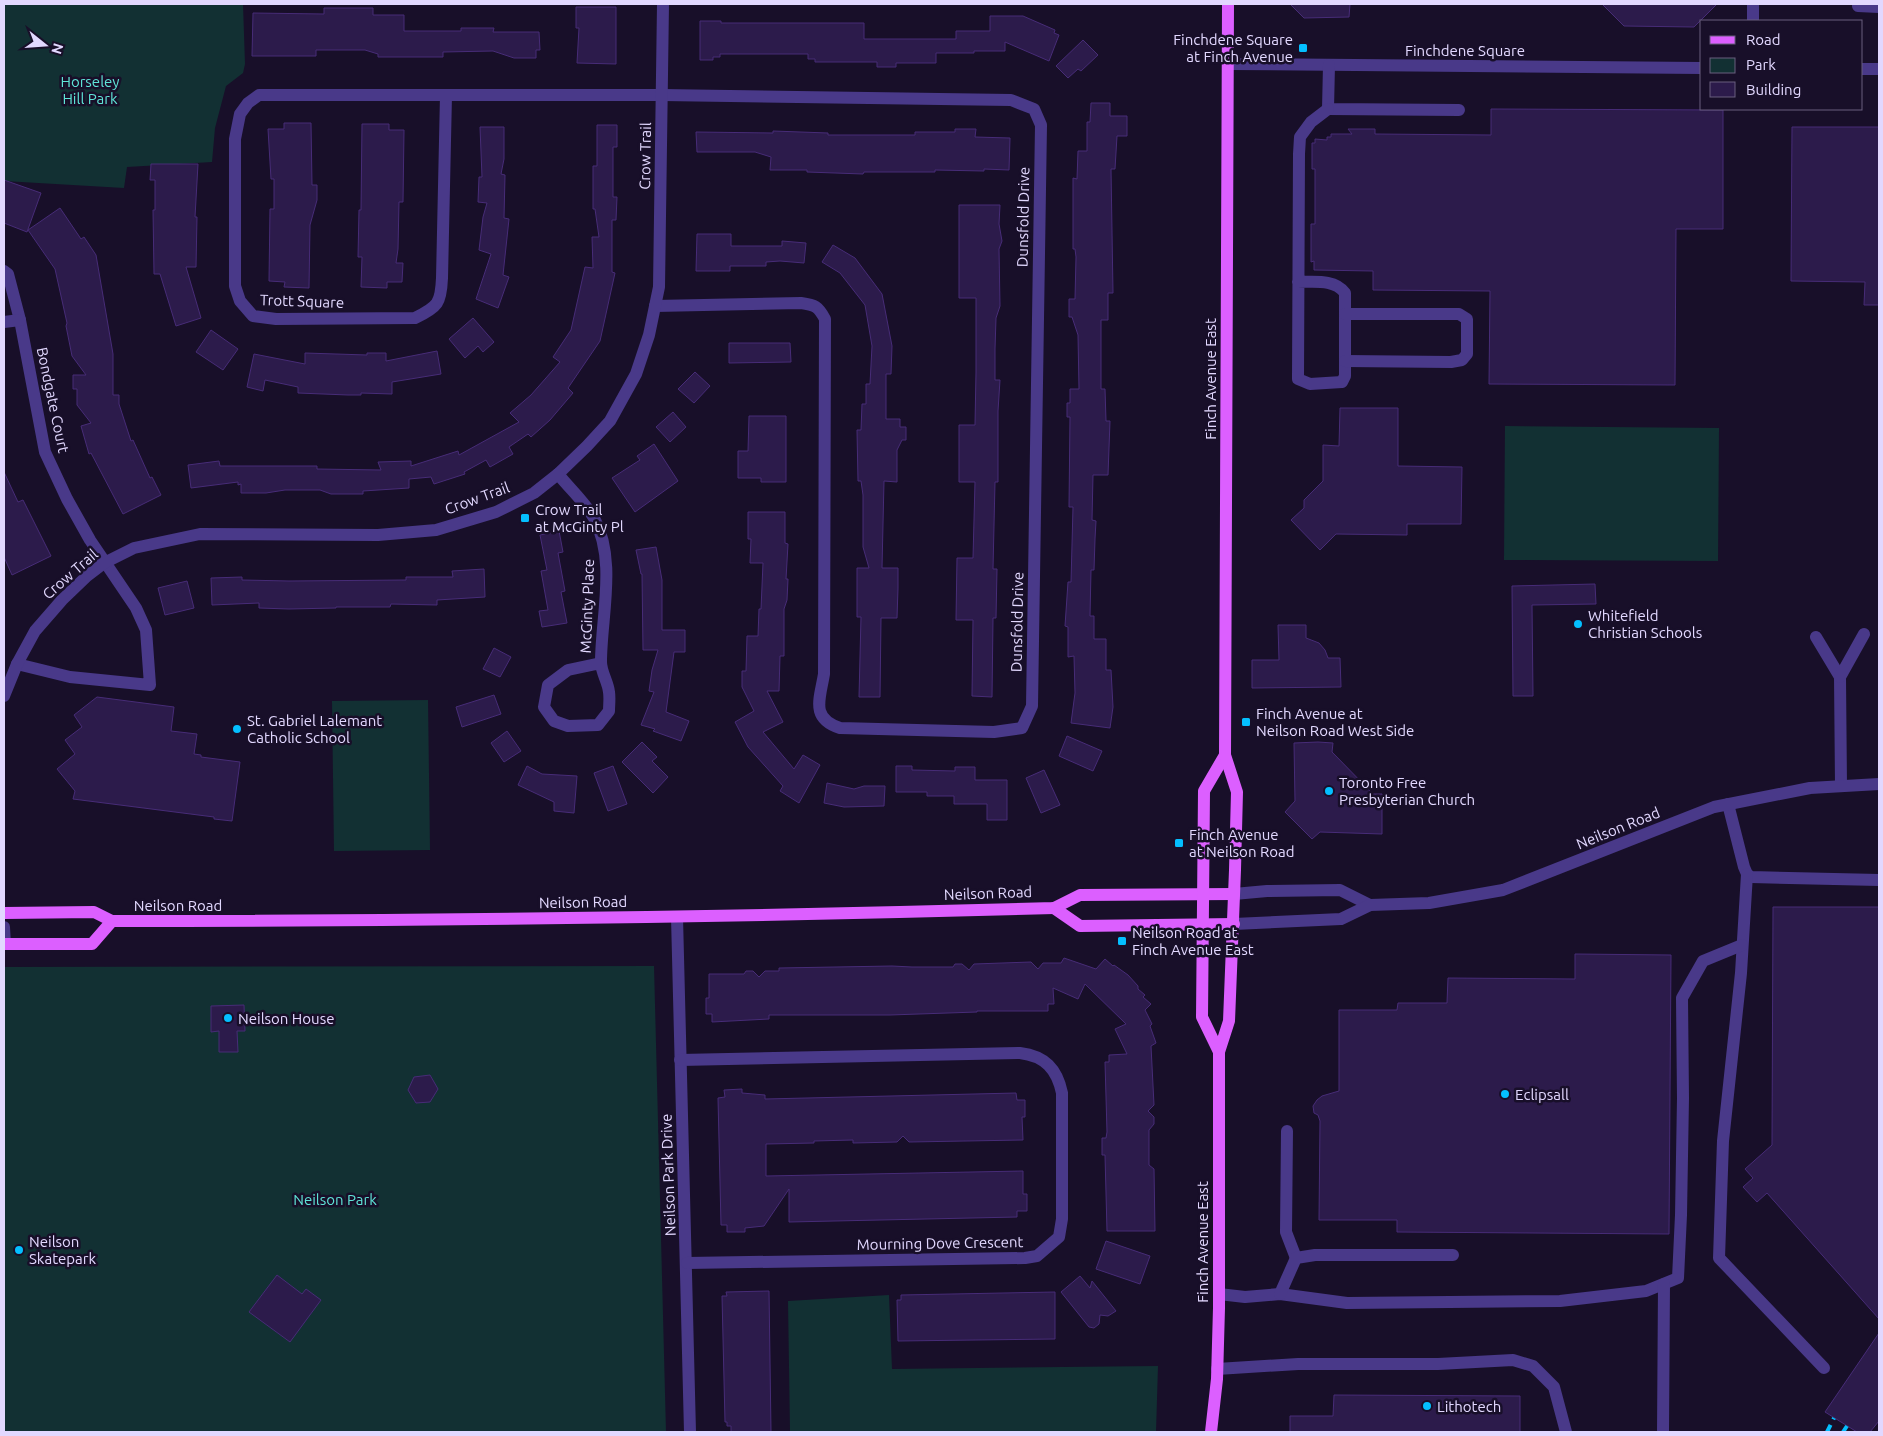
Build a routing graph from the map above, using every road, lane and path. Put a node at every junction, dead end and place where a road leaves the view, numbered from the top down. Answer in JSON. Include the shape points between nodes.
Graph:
{"nodes":[{"id":1,"x":663,"y":4,"type":"edge"},
{"id":2,"x":1228,"y":4,"type":"edge"},
{"id":3,"x":1753,"y":4,"type":"edge"},
{"id":4,"x":1858,"y":6,"type":"dead end"},
{"id":5,"x":1879,"y":7,"type":"edge"},
{"id":6,"x":1753,"y":20,"type":"edge"},
{"id":7,"x":1228,"y":64,"type":"junction"},
{"id":8,"x":1328,"y":65,"type":"junction"},
{"id":9,"x":1700,"y":68,"type":"edge"},
{"id":10,"x":1863,"y":69,"type":"edge"},
{"id":11,"x":1879,"y":69,"type":"edge"},
{"id":12,"x":446,"y":95,"type":"junction"},
{"id":13,"x":662,"y":95,"type":"junction"},
{"id":14,"x":1328,"y":109,"type":"junction"},
{"id":15,"x":1459,"y":110,"type":"dead end"},
{"id":16,"x":4,"y":271,"type":"edge"},
{"id":17,"x":1298,"y":282,"type":"junction"},
{"id":18,"x":655,"y":306,"type":"junction"},
{"id":19,"x":1345,"y":314,"type":"junction"},
{"id":20,"x":20,"y":320,"type":"junction"},
{"id":21,"x":4,"y":322,"type":"edge"},
{"id":22,"x":1345,"y":361,"type":"junction"},
{"id":23,"x":558,"y":474,"type":"junction"},
{"id":24,"x":104,"y":563,"type":"junction"},
{"id":25,"x":1864,"y":634,"type":"dead end"},
{"id":26,"x":1816,"y":638,"type":"dead end"},
{"id":27,"x":601,"y":663,"type":"junction"},
{"id":28,"x":16,"y":664,"type":"junction"},
{"id":29,"x":1840,"y":678,"type":"junction"},
{"id":30,"x":4,"y":696,"type":"edge"},
{"id":31,"x":1225,"y":755,"type":"junction"},
{"id":32,"x":1879,"y":784,"type":"edge"},
{"id":33,"x":1841,"y":786,"type":"junction"},
{"id":34,"x":1728,"y":804,"type":"junction"},
{"id":35,"x":1747,"y":874,"type":"junction"},
{"id":36,"x":1879,"y":880,"type":"edge"},
{"id":37,"x":1203,"y":894,"type":"junction"},
{"id":38,"x":1234,"y":894,"type":"junction"},
{"id":39,"x":1370,"y":905,"type":"junction"},
{"id":40,"x":1054,"y":908,"type":"junction"},
{"id":41,"x":4,"y":913,"type":"edge"},
{"id":42,"x":678,"y":917,"type":"junction"},
{"id":43,"x":112,"y":921,"type":"junction"},
{"id":44,"x":1234,"y":924,"type":"junction"},
{"id":45,"x":1202,"y":925,"type":"junction"},
{"id":46,"x":4,"y":927,"type":"edge"},
{"id":47,"x":4,"y":944,"type":"edge"},
{"id":48,"x":1742,"y":945,"type":"junction"},
{"id":49,"x":1218,"y":1052,"type":"junction"},
{"id":50,"x":680,"y":1060,"type":"junction"},
{"id":51,"x":1287,"y":1131,"type":"dead end"},
{"id":52,"x":1452,"y":1255,"type":"dead end"},
{"id":53,"x":1296,"y":1258,"type":"junction"},
{"id":54,"x":687,"y":1263,"type":"junction"},
{"id":55,"x":1664,"y":1284,"type":"junction"},
{"id":56,"x":1218,"y":1294,"type":"junction"},
{"id":57,"x":1280,"y":1294,"type":"junction"},
{"id":58,"x":1824,"y":1368,"type":"dead end"},
{"id":59,"x":1217,"y":1369,"type":"junction"},
{"id":60,"x":690,"y":1432,"type":"edge"},
{"id":61,"x":1211,"y":1432,"type":"edge"},
{"id":62,"x":1566,"y":1432,"type":"edge"},
{"id":63,"x":1663,"y":1432,"type":"edge"}],
"edges":[{"from":1,"to":13,"type":"street","name":"Crow Trail"},
{"from":2,"to":7,"type":"main road","name":"Finch Avenue East"},
{"from":3,"to":6,"type":"street"},
{"from":4,"to":5,"type":"street"},
{"from":7,"to":8,"type":"street","name":"Finchdene Square"},
{"from":7,"to":31,"type":"main road","name":"Finch Avenue East"},
{"from":8,"to":9,"type":"street","name":"Finchdene Square"},
{"from":8,"to":14,"type":"street"},
{"from":10,"to":11,"type":"street"},
{"from":12,"to":12,"type":"street","name":"Trott Square","via":[[259,94],[248,103],[240,114],[235,139],[235,286],[240,301],[252,316],[276,319],[415,318],[434,307],[441,297]]},
{"from":12,"to":13,"type":"street","name":"Trott Square"},
{"from":13,"to":18,"type":"street","name":"Crow Trail","via":[[659,288]]},
{"from":13,"to":18,"type":"street","name":"Dunsfold Drive","via":[[1011,100],[1034,109],[1041,125],[1032,706],[1022,728],[994,732],[840,728],[824,721],[819,702],[824,674],[825,319],[815,305],[801,303]]},
{"from":14,"to":15,"type":"street"},
{"from":14,"to":17,"type":"street","via":[[1311,122],[1300,137]]},
{"from":16,"to":20,"type":"street","name":"Bondgate Court","via":[[8,274]]},
{"from":17,"to":19,"type":"street","via":[[1340,286],[1345,293]]},
{"from":17,"to":22,"type":"street","via":[[1298,379],[1310,384],[1342,382]]},
{"from":18,"to":23,"type":"street","name":"Crow Trail","via":[[649,335],[625,396],[610,421]]},
{"from":19,"to":22,"type":"street"},
{"from":19,"to":22,"type":"street","via":[[1459,314],[1467,319],[1467,354],[1462,360]]},
{"from":20,"to":21,"type":"street"},
{"from":20,"to":24,"type":"street","name":"Bondgate Court","via":[[50,467]]},
{"from":23,"to":24,"type":"street","name":"Crow Trail","via":[[534,493],[496,512],[436,530],[378,535],[200,534],[134,548]]},
{"from":23,"to":27,"type":"street","name":"McGinty Place","via":[[578,495],[604,543],[605,610]]},
{"from":24,"to":28,"type":"street","name":"Crow Trail","via":[[62,600],[35,631]]},
{"from":24,"to":28,"type":"street","name":"Bondgate Court","via":[[136,608],[146,630],[150,685],[70,677]]},
{"from":25,"to":29,"type":"street"},
{"from":26,"to":29,"type":"street"},
{"from":27,"to":27,"type":"street","name":"McGinty Place","via":[[568,670],[548,685],[544,708],[554,721],[568,726],[598,725],[609,711],[609,692]]},
{"from":28,"to":30,"type":"street","name":"Crow Trail"},
{"from":29,"to":33,"type":"street"},
{"from":31,"to":37,"type":"main road","name":"Finch Avenue East","via":[[1204,791]]},
{"from":31,"to":38,"type":"main road","name":"Finch Avenue East","via":[[1237,792]]},
{"from":32,"to":33,"type":"street","name":"Neilson Road"},
{"from":33,"to":34,"type":"street","name":"Neilson Road","via":[[1810,788]]},
{"from":34,"to":35,"type":"street"},
{"from":34,"to":39,"type":"street","name":"Neilson Road","via":[[1503,890],[1429,903]]},
{"from":35,"to":36,"type":"street","via":[[1760,878]]},
{"from":35,"to":48,"type":"street"},
{"from":37,"to":38,"type":"main road","name":"Neilson Road"},
{"from":37,"to":40,"type":"main road","name":"Neilson Road","via":[[1080,896]]},
{"from":37,"to":45,"type":"main road","name":"Finch Avenue East"},
{"from":38,"to":39,"type":"street","name":"Neilson Road","via":[[1340,890]]},
{"from":38,"to":44,"type":"main road","name":"Finch Avenue East"},
{"from":39,"to":44,"type":"street","name":"Neilson Road","via":[[1341,919]]},
{"from":40,"to":42,"type":"main road","name":"Neilson Road"},
{"from":40,"to":45,"type":"main road","name":"Neilson Road","via":[[1080,926]]},
{"from":41,"to":43,"type":"main road","name":"Neilson Road","via":[[94,912]]},
{"from":42,"to":43,"type":"main road","name":"Neilson Road"},
{"from":42,"to":50,"type":"street","name":"Neilson Park Drive"},
{"from":43,"to":47,"type":"main road","via":[[92,944]]},
{"from":44,"to":45,"type":"main road","name":"Neilson Road"},
{"from":44,"to":49,"type":"main road","name":"Finch Avenue East","via":[[1229,1022]]},
{"from":45,"to":49,"type":"main road","name":"Finch Avenue East","via":[[1202,1016]]},
{"from":46,"to":47,"type":"street"},
{"from":48,"to":55,"type":"street","via":[[1703,961],[1682,998],[1678,1278]]},
{"from":48,"to":58,"type":"street","via":[[1723,1141],[1719,1258]]},
{"from":49,"to":56,"type":"main road","name":"Finch Avenue East"},
{"from":50,"to":54,"type":"street","name":"Neilson Park Drive"},
{"from":50,"to":54,"type":"street","name":"Mourning Dove Crescent","via":[[1020,1053],[1033,1055],[1053,1069],[1062,1093],[1062,1219],[1059,1237],[1036,1256]]},
{"from":51,"to":53,"type":"street","via":[[1286,1232]]},
{"from":52,"to":53,"type":"street","via":[[1315,1255]]},
{"from":53,"to":57,"type":"street"},
{"from":54,"to":60,"type":"street","name":"Neilson Park Drive"},
{"from":55,"to":57,"type":"street","via":[[1646,1291],[1560,1300],[1347,1303]]},
{"from":55,"to":63,"type":"street"},
{"from":56,"to":57,"type":"street","via":[[1245,1297]]},
{"from":56,"to":59,"type":"main road","name":"Finch Avenue East"},
{"from":59,"to":61,"type":"main road","name":"Finch Avenue East"},
{"from":59,"to":62,"type":"street","via":[[1298,1364],[1438,1364],[1513,1360],[1533,1366],[1554,1387]]}]}
